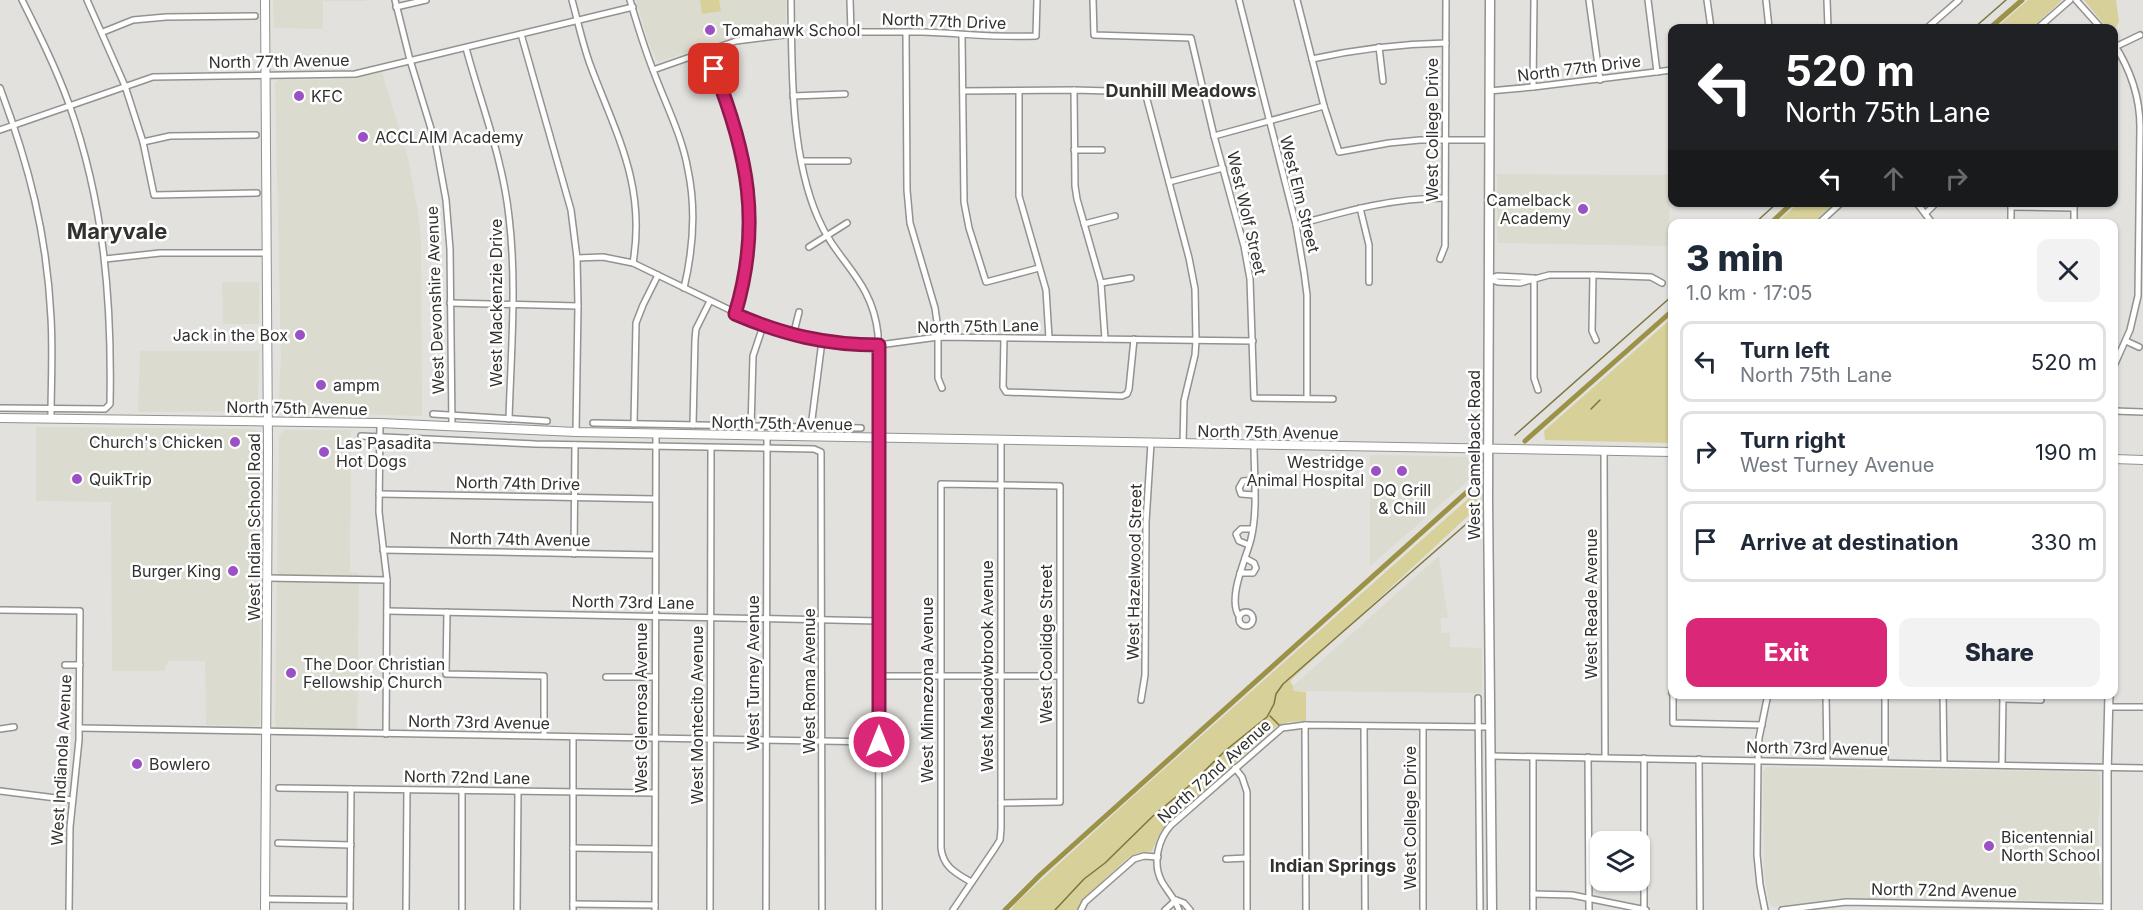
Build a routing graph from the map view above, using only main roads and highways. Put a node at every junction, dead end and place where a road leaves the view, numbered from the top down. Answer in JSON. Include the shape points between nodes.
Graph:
{"nodes":[{"id":1,"x":265,"y":0,"type":"edge"},
{"id":2,"x":1490,"y":0,"type":"edge"},
{"id":3,"x":0,"y":418,"type":"edge"},
{"id":4,"x":268,"y":421,"type":"junction"},
{"id":5,"x":1488,"y":449,"type":"junction"},
{"id":6,"x":1668,"y":452,"type":"edge"},
{"id":7,"x":2118,"y":459,"type":"edge"},
{"id":8,"x":2143,"y":460,"type":"edge"},
{"id":9,"x":265,"y":910,"type":"edge"},
{"id":10,"x":1492,"y":910,"type":"edge"}],
"edges":[{"from":1,"to":4,"type":"main road","name":"West Indian School Road"},
{"from":2,"to":5,"type":"main road","name":"West Camelback Road"},
{"from":3,"to":4,"type":"main road","name":"North 75th Avenue"},
{"from":4,"to":5,"type":"main road","name":"North 75th Avenue","via":[[656,434]]},
{"from":4,"to":9,"type":"main road","name":"West Indian School Road"},
{"from":5,"to":6,"type":"main road","name":"North 75th Avenue"},
{"from":5,"to":10,"type":"main road","name":"West Camelback Road"},
{"from":7,"to":8,"type":"main road"}]}
